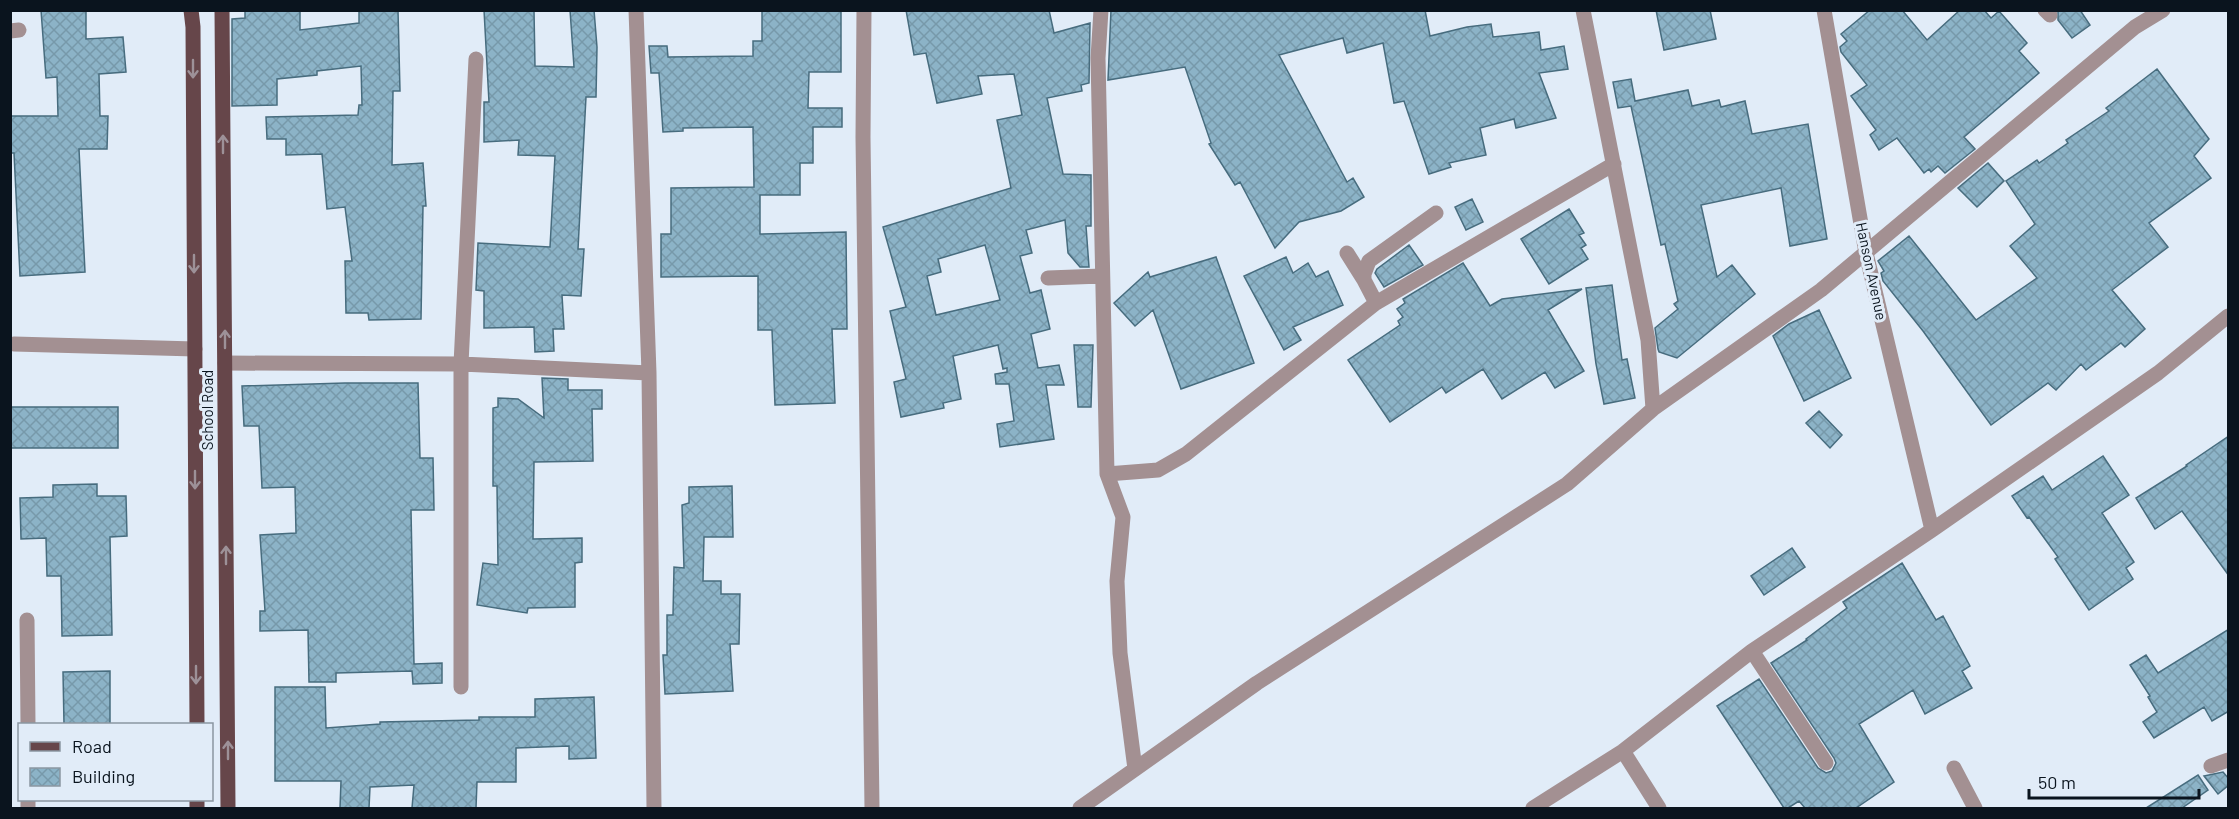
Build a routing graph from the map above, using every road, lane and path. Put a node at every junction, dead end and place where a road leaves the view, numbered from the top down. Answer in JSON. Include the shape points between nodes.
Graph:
{"nodes":[{"id":1,"x":191,"y":10,"type":"edge"},
{"id":2,"x":222,"y":10,"type":"edge"},
{"id":3,"x":636,"y":10,"type":"edge"},
{"id":4,"x":864,"y":10,"type":"edge"},
{"id":5,"x":1101,"y":10,"type":"edge"},
{"id":6,"x":1583,"y":10,"type":"edge"},
{"id":7,"x":1824,"y":10,"type":"edge"},
{"id":8,"x":2163,"y":10,"type":"edge"},
{"id":9,"x":476,"y":59,"type":"dead end"},
{"id":10,"x":1614,"y":164,"type":"junction"},
{"id":11,"x":1436,"y":213,"type":"dead end"},
{"id":12,"x":1347,"y":253,"type":"dead end"},
{"id":13,"x":1866,"y":254,"type":"junction"},
{"id":14,"x":1102,"y":276,"type":"junction"},
{"id":15,"x":1048,"y":278,"type":"dead end"},
{"id":16,"x":1364,"y":280,"type":"junction"},
{"id":17,"x":1376,"y":303,"type":"junction"},
{"id":18,"x":2229,"y":316,"type":"edge"},
{"id":19,"x":14,"y":344,"type":"dead end"},
{"id":20,"x":195,"y":349,"type":"junction"},
{"id":21,"x":225,"y":363,"type":"junction"},
{"id":22,"x":460,"y":364,"type":"junction"},
{"id":23,"x":649,"y":374,"type":"junction"},
{"id":24,"x":1653,"y":409,"type":"junction"},
{"id":25,"x":1107,"y":474,"type":"junction"},
{"id":26,"x":1932,"y":530,"type":"junction"},
{"id":27,"x":27,"y":620,"type":"dead end"},
{"id":28,"x":1752,"y":651,"type":"junction"},
{"id":29,"x":460,"y":687,"type":"dead end"},
{"id":30,"x":27,"y":723,"type":"edge"},
{"id":31,"x":196,"y":723,"type":"edge"},
{"id":32,"x":1623,"y":751,"type":"junction"},
{"id":33,"x":2229,"y":760,"type":"edge"},
{"id":34,"x":1826,"y":763,"type":"dead end"},
{"id":35,"x":2211,"y":766,"type":"dead end"},
{"id":36,"x":1954,"y":768,"type":"dead end"},
{"id":37,"x":1134,"y":770,"type":"junction"},
{"id":38,"x":228,"y":808,"type":"edge"},
{"id":39,"x":654,"y":808,"type":"edge"},
{"id":40,"x":873,"y":808,"type":"edge"},
{"id":41,"x":1080,"y":808,"type":"edge"},
{"id":42,"x":1533,"y":808,"type":"edge"},
{"id":43,"x":1659,"y":808,"type":"edge"},
{"id":44,"x":1975,"y":808,"type":"edge"}],
"edges":[{"from":1,"to":20,"type":"main road","name":"School Road","one_way":true},
{"from":21,"to":2,"type":"main road","name":"School Road","one_way":true},
{"from":3,"to":23,"type":"street"},
{"from":4,"to":40,"type":"street","via":[[865,374]]},
{"from":5,"to":14,"type":"street","via":[[1098,58]]},
{"from":6,"to":10,"type":"street"},
{"from":7,"to":13,"type":"street","name":"Hanson Avenue"},
{"from":8,"to":13,"type":"street","via":[[2135,27]]},
{"from":9,"to":22,"type":"street"},
{"from":10,"to":17,"type":"street"},
{"from":10,"to":24,"type":"street","via":[[1648,340]]},
{"from":11,"to":16,"type":"street","via":[[1369,261]]},
{"from":12,"to":16,"type":"street"},
{"from":13,"to":24,"type":"street"},
{"from":13,"to":26,"type":"street","name":"Hanson Avenue"},
{"from":14,"to":15,"type":"street"},
{"from":14,"to":25,"type":"street"},
{"from":16,"to":17,"type":"street"},
{"from":17,"to":25,"type":"street","via":[[1186,454],[1158,470]]},
{"from":18,"to":26,"type":"street","via":[[2158,373]]},
{"from":19,"to":20,"type":"street"},
{"from":20,"to":31,"type":"main road","name":"School Road","one_way":true},
{"from":21,"to":22,"type":"street"},
{"from":38,"to":21,"type":"main road","name":"School Road","one_way":true},
{"from":22,"to":23,"type":"street"},
{"from":22,"to":29,"type":"street"},
{"from":23,"to":39,"type":"street"},
{"from":24,"to":37,"type":"street","via":[[1568,484],[1257,683]]},
{"from":25,"to":37,"type":"street","via":[[1123,517],[1118,581],[1120,653]]},
{"from":26,"to":28,"type":"street"},
{"from":27,"to":30,"type":"street"},
{"from":28,"to":32,"type":"street"},
{"from":28,"to":34,"type":"street"},
{"from":32,"to":42,"type":"street"},
{"from":32,"to":43,"type":"street"},
{"from":33,"to":35,"type":"street"},
{"from":36,"to":44,"type":"street"},
{"from":37,"to":41,"type":"street"}]}
